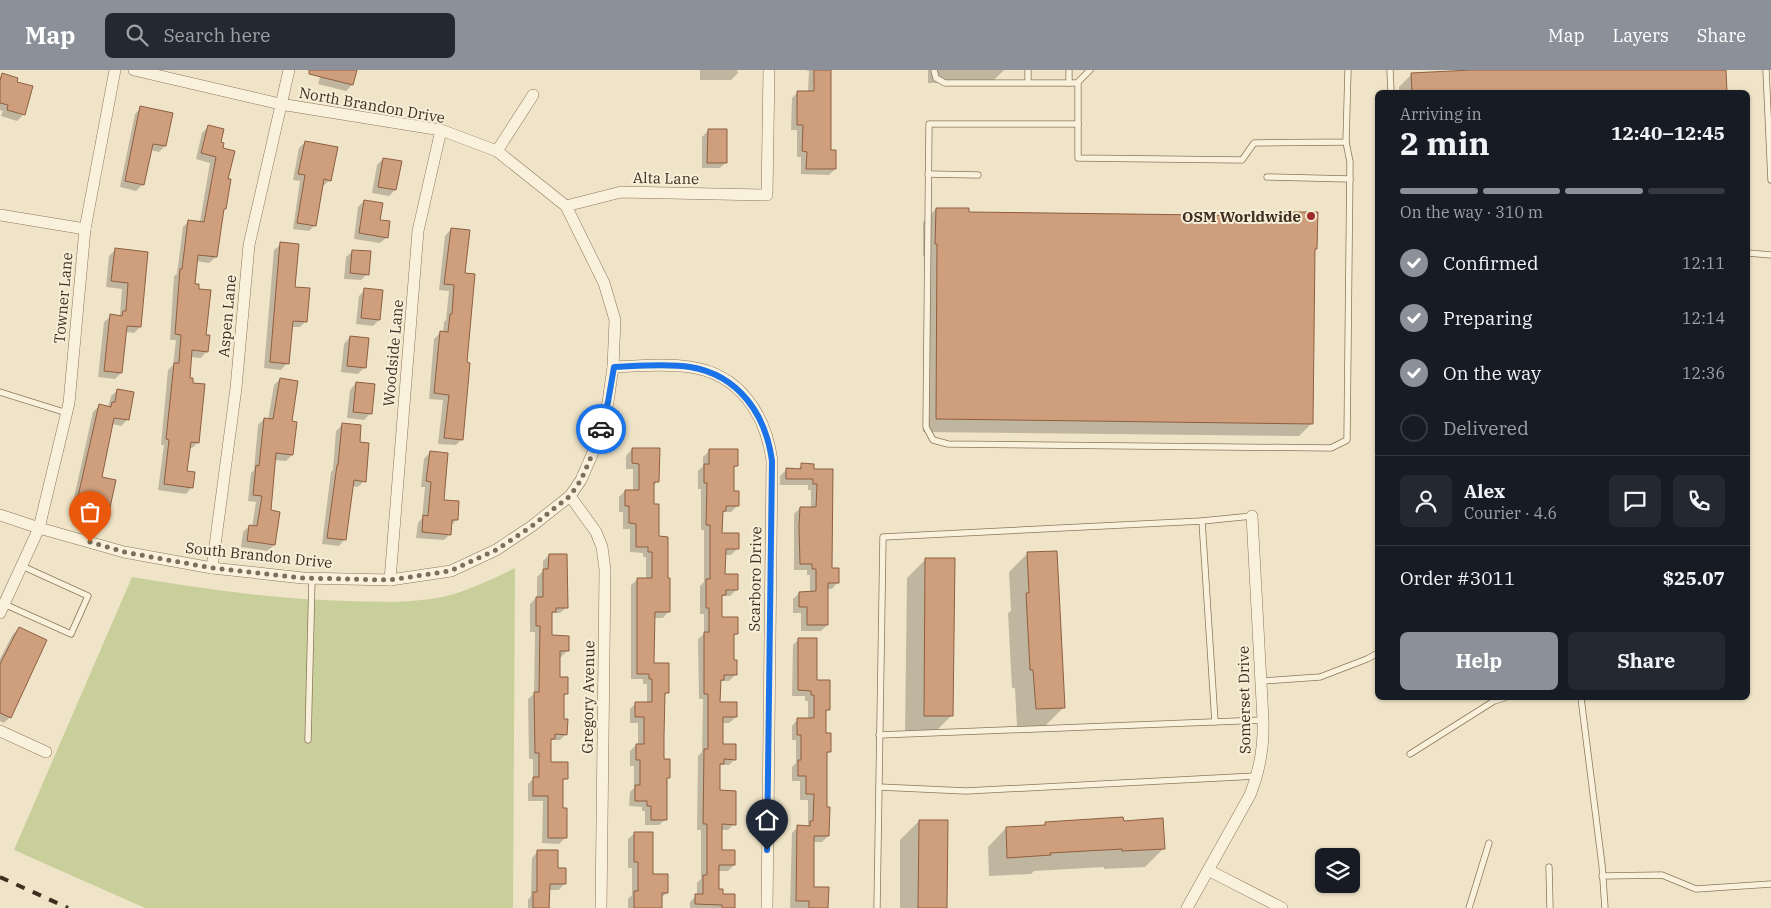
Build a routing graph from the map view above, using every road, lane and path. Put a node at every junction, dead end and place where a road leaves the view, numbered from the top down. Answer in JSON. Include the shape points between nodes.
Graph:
{"nodes":[{"id":1,"x":115,"y":70,"type":"edge"},
{"id":2,"x":134,"y":70,"type":"edge"},
{"id":3,"x":289,"y":70,"type":"edge"},
{"id":4,"x":769,"y":70,"type":"edge"},
{"id":5,"x":934,"y":70,"type":"edge"},
{"id":6,"x":1028,"y":70,"type":"edge"},
{"id":7,"x":1069,"y":70,"type":"edge"},
{"id":8,"x":1090,"y":70,"type":"edge"},
{"id":9,"x":1348,"y":70,"type":"edge"},
{"id":10,"x":1390,"y":70,"type":"edge"},
{"id":11,"x":1766,"y":70,"type":"edge"},
{"id":12,"x":1028,"y":82,"type":"junction"},
{"id":13,"x":1069,"y":83,"type":"junction"},
{"id":14,"x":1078,"y":83,"type":"junction"},
{"id":15,"x":1391,"y":90,"type":"edge"},
{"id":16,"x":533,"y":95,"type":"dead end"},
{"id":17,"x":280,"y":104,"type":"junction"},
{"id":18,"x":1078,"y":124,"type":"junction"},
{"id":19,"x":441,"y":130,"type":"junction"},
{"id":20,"x":1346,"y":142,"type":"junction"},
{"id":21,"x":498,"y":151,"type":"junction"},
{"id":22,"x":928,"y":174,"type":"junction"},
{"id":23,"x":978,"y":175,"type":"dead end"},
{"id":24,"x":1267,"y":177,"type":"dead end"},
{"id":25,"x":1350,"y":179,"type":"junction"},
{"id":26,"x":1771,"y":180,"type":"edge"},
{"id":27,"x":566,"y":206,"type":"junction"},
{"id":28,"x":0,"y":215,"type":"edge"},
{"id":29,"x":84,"y":228,"type":"junction"},
{"id":30,"x":1750,"y":253,"type":"edge"},
{"id":31,"x":1771,"y":255,"type":"edge"},
{"id":32,"x":614,"y":367,"type":"junction"},
{"id":33,"x":0,"y":392,"type":"edge"},
{"id":34,"x":67,"y":413,"type":"junction"},
{"id":35,"x":570,"y":496,"type":"junction"},
{"id":36,"x":0,"y":514,"type":"edge"},
{"id":37,"x":1252,"y":516,"type":"joint"},
{"id":38,"x":1202,"y":521,"type":"junction"},
{"id":39,"x":39,"y":528,"type":"junction"},
{"id":40,"x":22,"y":566,"type":"junction"},
{"id":41,"x":212,"y":568,"type":"junction"},
{"id":42,"x":312,"y":578,"type":"junction"},
{"id":43,"x":390,"y":580,"type":"junction"},
{"id":44,"x":2,"y":609,"type":"edge"},
{"id":45,"x":1375,"y":655,"type":"edge"},
{"id":46,"x":1261,"y":681,"type":"junction"},
{"id":47,"x":1497,"y":700,"type":"edge"},
{"id":48,"x":1581,"y":700,"type":"edge"},
{"id":49,"x":1263,"y":720,"type":"junction"},
{"id":50,"x":1215,"y":722,"type":"junction"},
{"id":51,"x":0,"y":731,"type":"edge"},
{"id":52,"x":879,"y":735,"type":"junction"},
{"id":53,"x":308,"y":740,"type":"dead end"},
{"id":54,"x":46,"y":752,"type":"dead end"},
{"id":55,"x":1410,"y":754,"type":"dead end"},
{"id":56,"x":1257,"y":776,"type":"junction"},
{"id":57,"x":879,"y":787,"type":"junction"},
{"id":58,"x":1489,"y":843,"type":"dead end"},
{"id":59,"x":1549,"y":867,"type":"dead end"},
{"id":60,"x":1208,"y":870,"type":"junction"},
{"id":61,"x":1602,"y":876,"type":"junction"},
{"id":62,"x":1771,"y":884,"type":"edge"},
{"id":63,"x":601,"y":908,"type":"edge"},
{"id":64,"x":766,"y":908,"type":"edge"},
{"id":65,"x":878,"y":908,"type":"edge"},
{"id":66,"x":1188,"y":908,"type":"edge"},
{"id":67,"x":1282,"y":908,"type":"edge"},
{"id":68,"x":1469,"y":908,"type":"edge"},
{"id":69,"x":1550,"y":908,"type":"edge"},
{"id":70,"x":1604,"y":908,"type":"edge"}],
"edges":[{"from":1,"to":29,"type":"street","name":"Towner Lane"},
{"from":2,"to":17,"type":"street","name":"North Brandon Drive"},
{"from":3,"to":17,"type":"street","name":"Aspen Lane"},
{"from":4,"to":27,"type":"street","name":"Alta Lane","via":[[767,195],[621,192]]},
{"from":5,"to":12,"type":"lane","via":[[936,78],[945,83]]},
{"from":6,"to":12,"type":"lane"},
{"from":7,"to":13,"type":"lane"},
{"from":8,"to":14,"type":"lane"},
{"from":9,"to":20,"type":"lane"},
{"from":10,"to":15,"type":"lane"},
{"from":11,"to":26,"type":"lane"},
{"from":12,"to":13,"type":"lane"},
{"from":13,"to":14,"type":"lane"},
{"from":14,"to":18,"type":"lane"},
{"from":16,"to":21,"type":"street"},
{"from":17,"to":19,"type":"street","name":"North Brandon Drive"},
{"from":17,"to":41,"type":"street","name":"Aspen Lane","via":[[249,245],[236,388]]},
{"from":18,"to":20,"type":"lane","via":[[1078,158],[1242,160],[1254,143]]},
{"from":18,"to":22,"type":"lane","via":[[929,124]]},
{"from":19,"to":21,"type":"street","name":"North Brandon Drive"},
{"from":19,"to":43,"type":"street","name":"Woodside Lane","via":[[418,231]]},
{"from":20,"to":25,"type":"lane"},
{"from":21,"to":27,"type":"street","name":"North Brandon Drive"},
{"from":22,"to":23,"type":"lane"},
{"from":22,"to":25,"type":"lane","via":[[926,427],[933,440],[948,444],[1331,448],[1347,440]]},
{"from":24,"to":25,"type":"lane"},
{"from":27,"to":32,"type":"street","name":"North Brandon Drive","via":[[604,282],[615,320]]},
{"from":28,"to":29,"type":"street"},
{"from":29,"to":34,"type":"street","name":"Towner Lane"},
{"from":30,"to":31,"type":"lane"},
{"from":32,"to":35,"type":"street","name":"South Brandon Drive","via":[[598,441],[581,480]]},
{"from":32,"to":64,"type":"street","name":"Scarboro Drive","via":[[684,366],[712,373],[735,386],[746,397],[760,418],[768,440],[772,461]]},
{"from":33,"to":34,"type":"lane"},
{"from":34,"to":39,"type":"street","name":"Towner Lane"},
{"from":35,"to":43,"type":"street","name":"South Brandon Drive","via":[[496,550],[450,571]]},
{"from":35,"to":63,"type":"street","name":"Gregory Avenue","via":[[596,532],[605,570]]},
{"from":36,"to":39,"type":"street","name":"South Brandon Drive"},
{"from":37,"to":38,"type":"lane"},
{"from":37,"to":46,"type":"street","name":"Somerset Drive"},
{"from":38,"to":50,"type":"lane"},
{"from":38,"to":52,"type":"lane","via":[[883,537]]},
{"from":39,"to":40,"type":"street","name":"Towner Lane"},
{"from":39,"to":41,"type":"street","name":"South Brandon Drive","via":[[124,552]]},
{"from":40,"to":44,"type":"street","name":"Towner Lane"},
{"from":40,"to":44,"type":"lane","via":[[88,596],[71,634]]},
{"from":41,"to":42,"type":"street","name":"South Brandon Drive"},
{"from":42,"to":43,"type":"street","name":"South Brandon Drive"},
{"from":42,"to":53,"type":"lane"},
{"from":45,"to":46,"type":"lane","via":[[1320,677]]},
{"from":46,"to":49,"type":"street","name":"Somerset Drive"},
{"from":47,"to":55,"type":"lane"},
{"from":48,"to":61,"type":"lane"},
{"from":49,"to":50,"type":"lane"},
{"from":49,"to":56,"type":"street","name":"Somerset Drive","via":[[1263,751]]},
{"from":50,"to":52,"type":"lane"},
{"from":51,"to":54,"type":"street"},
{"from":52,"to":57,"type":"lane"},
{"from":56,"to":57,"type":"lane","via":[[966,791]]},
{"from":56,"to":60,"type":"street","name":"Somerset Drive","via":[[1250,795]]},
{"from":57,"to":65,"type":"lane"},
{"from":58,"to":68,"type":"lane"},
{"from":59,"to":69,"type":"lane"},
{"from":60,"to":66,"type":"street"},
{"from":60,"to":67,"type":"street"},
{"from":61,"to":62,"type":"lane","via":[[1662,875],[1696,889]]},
{"from":61,"to":70,"type":"lane"}]}
